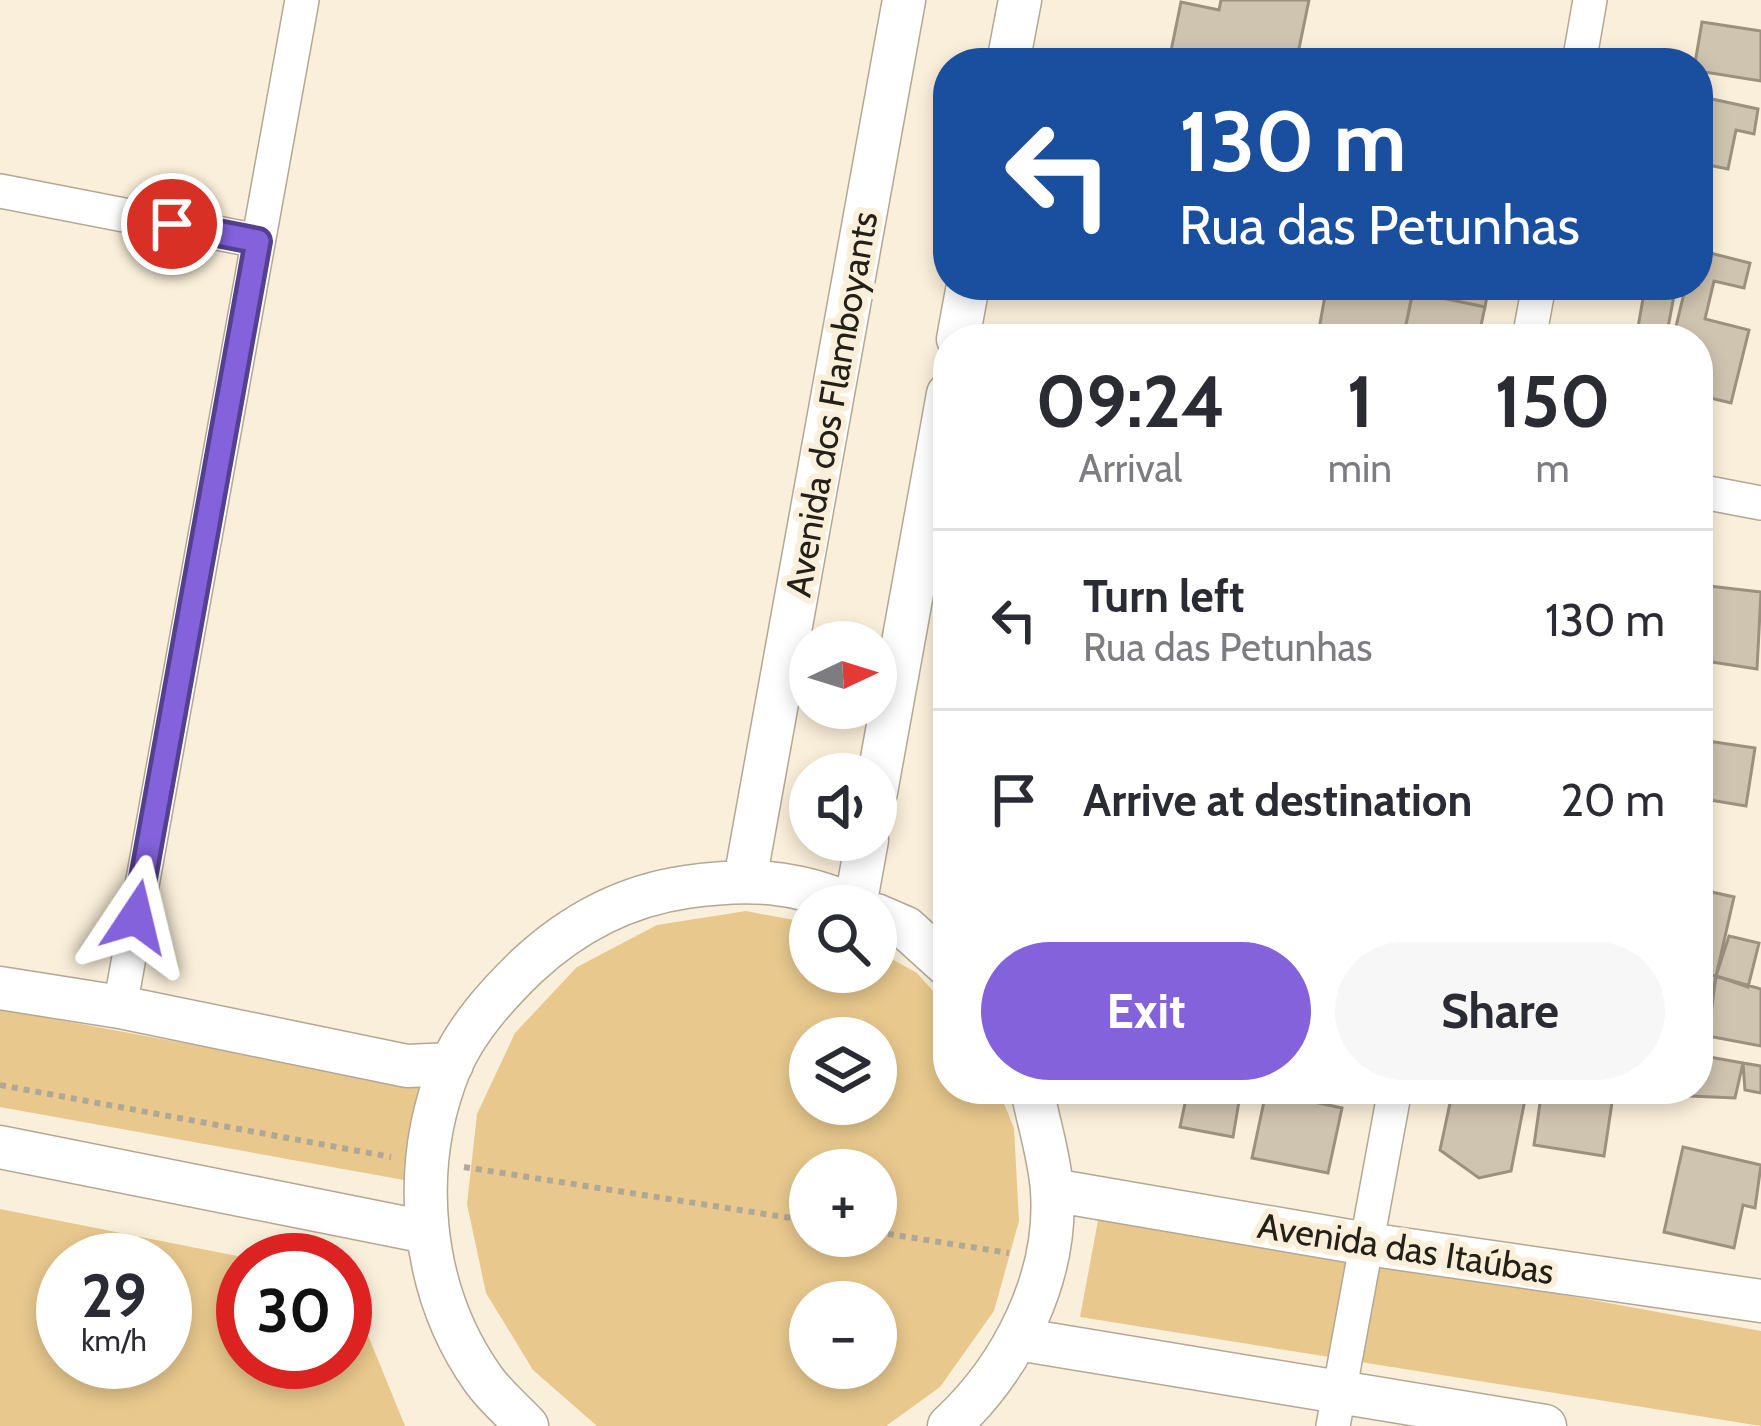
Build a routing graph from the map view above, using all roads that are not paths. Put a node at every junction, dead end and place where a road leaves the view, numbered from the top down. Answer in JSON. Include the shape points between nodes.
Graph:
{"nodes":[{"id":1,"x":302,"y":0,"type":"edge"},
{"id":2,"x":904,"y":0,"type":"edge"},
{"id":3,"x":1020,"y":0,"type":"edge"},
{"id":4,"x":1590,"y":0,"type":"edge"},
{"id":5,"x":1011,"y":48,"type":"edge"},
{"id":6,"x":1582,"y":48,"type":"edge"},
{"id":7,"x":0,"y":191,"type":"edge"},
{"id":8,"x":258,"y":241,"type":"junction"},
{"id":9,"x":933,"y":477,"type":"edge"},
{"id":10,"x":1713,"y":494,"type":"edge"},
{"id":11,"x":1761,"y":503,"type":"edge"},
{"id":12,"x":883,"y":753,"type":"edge"},
{"id":13,"x":745,"y":880,"type":"junction"},
{"id":14,"x":789,"y":886,"type":"edge"},
{"id":15,"x":897,"y":924,"type":"edge"},
{"id":16,"x":933,"y":952,"type":"edge"},
{"id":17,"x":0,"y":988,"type":"edge"},
{"id":18,"x":120,"y":1007,"type":"junction"},
{"id":19,"x":452,"y":1064,"type":"junction"},
{"id":20,"x":1034,"y":1104,"type":"edge"},
{"id":21,"x":1392,"y":1104,"type":"edge"},
{"id":22,"x":0,"y":1147,"type":"edge"},
{"id":23,"x":1052,"y":1190,"type":"junction"},
{"id":24,"x":427,"y":1232,"type":"junction"},
{"id":25,"x":1367,"y":1244,"type":"junction"},
{"id":26,"x":1761,"y":1301,"type":"edge"},
{"id":27,"x":1018,"y":1339,"type":"junction"},
{"id":28,"x":1336,"y":1409,"type":"edge"},
{"id":29,"x":527,"y":1426,"type":"edge"},
{"id":30,"x":949,"y":1426,"type":"edge"},
{"id":31,"x":1545,"y":1426,"type":"edge"}],
"edges":[{"from":1,"to":8,"type":"street"},
{"from":2,"to":13,"type":"street","name":"Avenida dos Flamboyants"},
{"from":3,"to":5,"type":"street"},
{"from":4,"to":6,"type":"street"},
{"from":7,"to":8,"type":"street"},
{"from":8,"to":18,"type":"street"},
{"from":9,"to":12,"type":"street"},
{"from":10,"to":11,"type":"street"},
{"from":13,"to":14,"type":"street"},
{"from":13,"to":19,"type":"street","via":[[646,893],[560,934],[491,1000]]},
{"from":15,"to":16,"type":"street"},
{"from":17,"to":18,"type":"street"},
{"from":18,"to":19,"type":"street","via":[[407,1066]]},
{"from":19,"to":24,"type":"street","via":[[426,1161]]},
{"from":20,"to":23,"type":"street"},
{"from":21,"to":25,"type":"street"},
{"from":22,"to":24,"type":"street"},
{"from":23,"to":25,"type":"street","name":"Avenida das Itaúbas"},
{"from":23,"to":27,"type":"street","via":[[1046,1258]]},
{"from":24,"to":29,"type":"street","via":[[446,1310],[484,1380]]},
{"from":25,"to":26,"type":"street","name":"Avenida das Itaúbas"},
{"from":25,"to":28,"type":"street"},
{"from":27,"to":28,"type":"street"},
{"from":27,"to":30,"type":"street"},
{"from":28,"to":31,"type":"street"}]}
